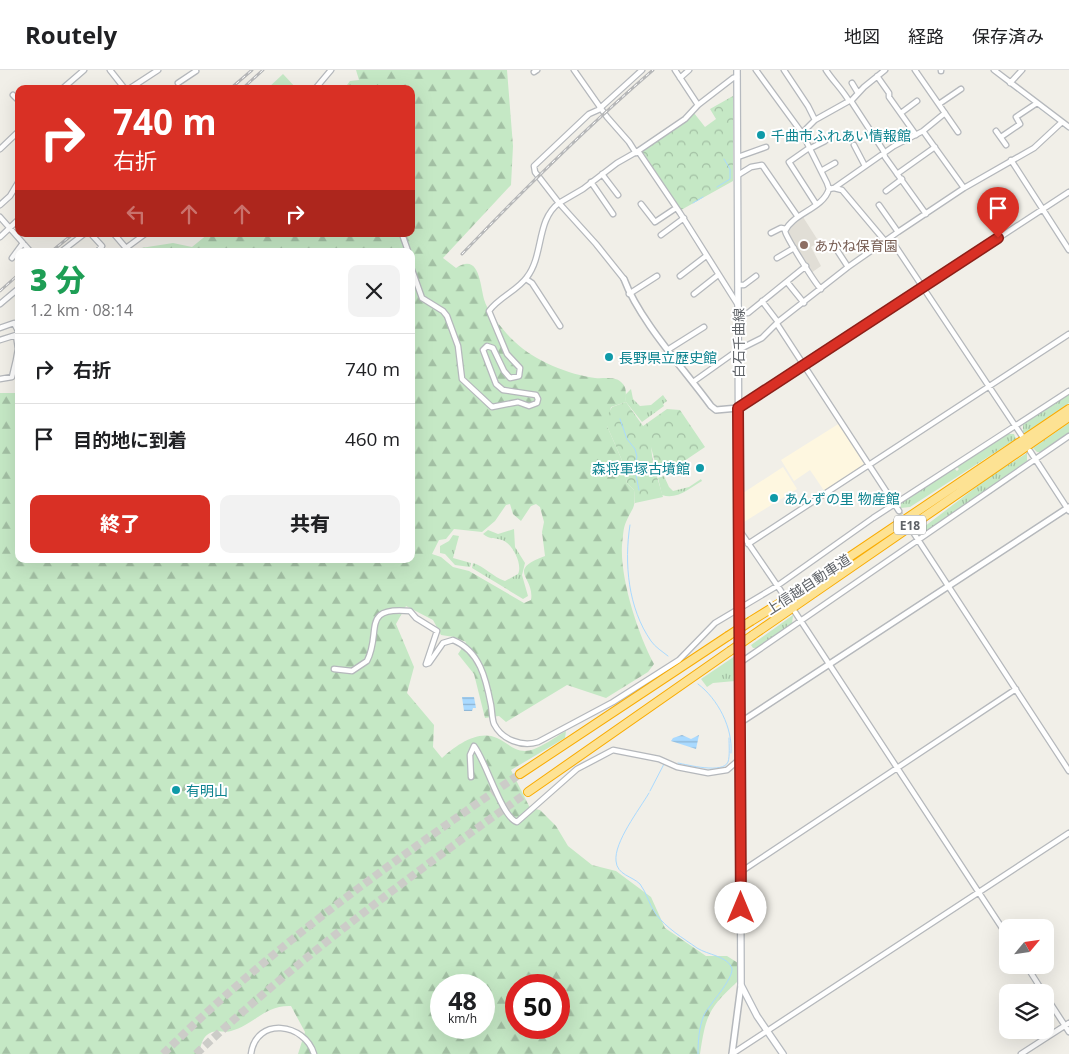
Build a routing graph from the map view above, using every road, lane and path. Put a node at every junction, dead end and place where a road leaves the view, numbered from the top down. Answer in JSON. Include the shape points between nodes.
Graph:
{"nodes":[{"id":1,"x":84,"y":70,"type":"edge"},
{"id":2,"x":110,"y":70,"type":"edge"},
{"id":3,"x":158,"y":70,"type":"edge"},
{"id":4,"x":331,"y":70,"type":"edge"},
{"id":5,"x":574,"y":70,"type":"edge"},
{"id":6,"x":642,"y":70,"type":"edge"},
{"id":7,"x":675,"y":70,"type":"edge"},
{"id":8,"x":689,"y":70,"type":"edge"},
{"id":9,"x":737,"y":70,"type":"edge"},
{"id":10,"x":756,"y":70,"type":"edge"},
{"id":11,"x":784,"y":70,"type":"edge"},
{"id":12,"x":826,"y":70,"type":"edge"},
{"id":13,"x":885,"y":70,"type":"edge"},
{"id":14,"x":915,"y":70,"type":"edge"},
{"id":15,"x":994,"y":70,"type":"edge"},
{"id":16,"x":1022,"y":70,"type":"edge"},
{"id":17,"x":196,"y":71,"type":"dead end"},
{"id":18,"x":877,"y":76,"type":"junction"},
{"id":19,"x":737,"y":77,"type":"junction"},
{"id":20,"x":680,"y":78,"type":"junction"},
{"id":21,"x":1010,"y":82,"type":"junction"},
{"id":22,"x":178,"y":83,"type":"dead end"},
{"id":23,"x":852,"y":83,"type":"dead end"},
{"id":24,"x":67,"y":85,"type":"edge"},
{"id":25,"x":121,"y":85,"type":"edge"},
{"id":26,"x":135,"y":85,"type":"edge"},
{"id":27,"x":318,"y":85,"type":"edge"},
{"id":28,"x":961,"y":89,"type":"dead end"},
{"id":29,"x":858,"y":93,"type":"junction"},
{"id":30,"x":850,"y":101,"type":"junction"},
{"id":31,"x":916,"y":101,"type":"dead end"},
{"id":32,"x":1037,"y":103,"type":"junction"},
{"id":33,"x":939,"y":104,"type":"junction"},
{"id":34,"x":698,"y":105,"type":"junction"},
{"id":35,"x":600,"y":107,"type":"junction"},
{"id":36,"x":900,"y":113,"type":"junction"},
{"id":37,"x":946,"y":113,"type":"junction"},
{"id":38,"x":815,"y":120,"type":"junction"},
{"id":39,"x":1062,"y":122,"type":"junction"},
{"id":40,"x":1069,"y":127,"type":"edge"},
{"id":41,"x":923,"y":131,"type":"junction"},
{"id":42,"x":996,"y":131,"type":"dead end"},
{"id":43,"x":958,"y":132,"type":"dead end"},
{"id":44,"x":802,"y":133,"type":"junction"},
{"id":45,"x":916,"y":134,"type":"junction"},
{"id":46,"x":15,"y":135,"type":"edge"},
{"id":47,"x":1001,"y":137,"type":"junction"},
{"id":48,"x":825,"y":141,"type":"dead end"},
{"id":49,"x":854,"y":145,"type":"dead end"},
{"id":50,"x":1006,"y":145,"type":"dead end"},
{"id":51,"x":766,"y":146,"type":"dead end"},
{"id":52,"x":935,"y":147,"type":"junction"},
{"id":53,"x":0,"y":148,"type":"edge"},
{"id":54,"x":809,"y":149,"type":"junction"},
{"id":55,"x":637,"y":152,"type":"junction"},
{"id":56,"x":884,"y":153,"type":"junction"},
{"id":57,"x":738,"y":157,"type":"junction"},
{"id":58,"x":1011,"y":160,"type":"junction"},
{"id":59,"x":835,"y":163,"type":"dead end"},
{"id":60,"x":865,"y":166,"type":"junction"},
{"id":61,"x":821,"y":171,"type":"junction"},
{"id":62,"x":602,"y":174,"type":"junction"},
{"id":63,"x":897,"y":174,"type":"junction"},
{"id":64,"x":738,"y":175,"type":"junction"},
{"id":65,"x":902,"y":179,"type":"junction"},
{"id":66,"x":591,"y":182,"type":"junction"},
{"id":67,"x":15,"y":188,"type":"edge"},
{"id":68,"x":964,"y":188,"type":"junction"},
{"id":69,"x":831,"y":189,"type":"junction"},
{"id":70,"x":886,"y":191,"type":"dead end"},
{"id":71,"x":1069,"y":192,"type":"edge"},
{"id":72,"x":618,"y":195,"type":"dead end"},
{"id":73,"x":559,"y":203,"type":"junction"},
{"id":74,"x":642,"y":204,"type":"dead end"},
{"id":75,"x":816,"y":204,"type":"junction"},
{"id":76,"x":0,"y":205,"type":"edge"},
{"id":77,"x":878,"y":205,"type":"dead end"},
{"id":78,"x":676,"y":208,"type":"junction"},
{"id":79,"x":1042,"y":209,"type":"junction"},
{"id":80,"x":613,"y":214,"type":"dead end"},
{"id":81,"x":926,"y":214,"type":"junction"},
{"id":82,"x":0,"y":217,"type":"edge"},
{"id":83,"x":798,"y":217,"type":"junction"},
{"id":84,"x":684,"y":218,"type":"junction"},
{"id":85,"x":15,"y":223,"type":"edge"},
{"id":86,"x":10,"y":227,"type":"junction"},
{"id":87,"x":786,"y":230,"type":"junction"},
{"id":88,"x":898,"y":232,"type":"junction"},
{"id":89,"x":15,"y":233,"type":"edge"},
{"id":90,"x":771,"y":233,"type":"dead end"},
{"id":91,"x":661,"y":235,"type":"dead end"},
{"id":92,"x":0,"y":237,"type":"edge"},
{"id":93,"x":18,"y":237,"type":"edge"},
{"id":94,"x":80,"y":237,"type":"edge"},
{"id":95,"x":94,"y":237,"type":"edge"},
{"id":96,"x":117,"y":237,"type":"edge"},
{"id":97,"x":140,"y":237,"type":"edge"},
{"id":98,"x":888,"y":240,"type":"junction"},
{"id":99,"x":23,"y":243,"type":"junction"},
{"id":100,"x":833,"y":244,"type":"dead end"},
{"id":101,"x":19,"y":248,"type":"edge"},
{"id":102,"x":27,"y":248,"type":"edge"},
{"id":103,"x":66,"y":248,"type":"edge"},
{"id":104,"x":100,"y":248,"type":"edge"},
{"id":105,"x":126,"y":248,"type":"edge"},
{"id":106,"x":126,"y":248,"type":"edge"},
{"id":107,"x":794,"y":248,"type":"junction"},
{"id":108,"x":1069,"y":250,"type":"edge"},
{"id":109,"x":15,"y":254,"type":"edge"},
{"id":110,"x":706,"y":256,"type":"junction"},
{"id":111,"x":12,"y":258,"type":"dead end"},
{"id":112,"x":777,"y":258,"type":"dead end"},
{"id":113,"x":806,"y":266,"type":"junction"},
{"id":114,"x":848,"y":267,"type":"junction"},
{"id":115,"x":718,"y":275,"type":"junction"},
{"id":116,"x":657,"y":276,"type":"dead end"},
{"id":117,"x":680,"y":276,"type":"dead end"},
{"id":118,"x":756,"y":276,"type":"dead end"},
{"id":119,"x":415,"y":278,"type":"edge"},
{"id":120,"x":526,"y":279,"type":"junction"},
{"id":121,"x":624,"y":279,"type":"joint"},
{"id":122,"x":787,"y":282,"type":"junction"},
{"id":123,"x":738,"y":285,"type":"junction"},
{"id":124,"x":922,"y":287,"type":"junction"},
{"id":125,"x":821,"y":289,"type":"junction"},
{"id":126,"x":15,"y":291,"type":"edge"},
{"id":127,"x":629,"y":294,"type":"junction"},
{"id":128,"x":694,"y":294,"type":"dead end"},
{"id":129,"x":762,"y":302,"type":"junction"},
{"id":130,"x":804,"y":303,"type":"junction"},
{"id":131,"x":0,"y":304,"type":"edge"},
{"id":132,"x":738,"y":305,"type":"junction"},
{"id":133,"x":738,"y":314,"type":"junction"},
{"id":134,"x":777,"y":323,"type":"junction"},
{"id":135,"x":15,"y":326,"type":"edge"},
{"id":136,"x":560,"y":326,"type":"dead end"},
{"id":137,"x":0,"y":328,"type":"edge"},
{"id":138,"x":704,"y":328,"type":"dead end"},
{"id":139,"x":1069,"y":334,"type":"edge"},
{"id":140,"x":15,"y":335,"type":"edge"},
{"id":141,"x":0,"y":340,"type":"edge"},
{"id":142,"x":669,"y":349,"type":"junction"},
{"id":143,"x":738,"y":350,"type":"junction"},
{"id":144,"x":804,"y":365,"type":"junction"},
{"id":145,"x":15,"y":367,"type":"edge"},
{"id":146,"x":0,"y":379,"type":"edge"},
{"id":147,"x":693,"y":382,"type":"junction"},
{"id":148,"x":988,"y":387,"type":"junction"},
{"id":149,"x":1069,"y":391,"type":"edge"},
{"id":150,"x":738,"y":408,"type":"junction"},
{"id":151,"x":1069,"y":409,"type":"edge"},
{"id":152,"x":1069,"y":417,"type":"edge"},
{"id":153,"x":1015,"y":427,"type":"junction"},
{"id":154,"x":1022,"y":436,"type":"dead end"},
{"id":155,"x":1069,"y":436,"type":"edge"},
{"id":156,"x":1030,"y":451,"type":"dead end"},
{"id":157,"x":1035,"y":458,"type":"junction"},
{"id":158,"x":868,"y":465,"type":"junction"},
{"id":159,"x":894,"y":504,"type":"junction"},
{"id":160,"x":1068,"y":509,"type":"edge"},
{"id":161,"x":899,"y":511,"type":"tunnel mouth"},
{"id":162,"x":739,"y":531,"type":"junction"},
{"id":163,"x":913,"y":532,"type":"tunnel mouth"},
{"id":164,"x":918,"y":540,"type":"junction"},
{"id":165,"x":748,"y":544,"type":"junction"},
{"id":166,"x":777,"y":586,"type":"junction"},
{"id":167,"x":949,"y":586,"type":"junction"},
{"id":168,"x":783,"y":594,"type":"dead end"},
{"id":169,"x":740,"y":608,"type":"junction"},
{"id":170,"x":795,"y":612,"type":"dead end"},
{"id":171,"x":800,"y":620,"type":"junction"},
{"id":172,"x":741,"y":662,"type":"junction"},
{"id":173,"x":829,"y":665,"type":"junction"},
{"id":174,"x":334,"y":669,"type":"dead end"},
{"id":175,"x":1016,"y":689,"type":"junction"},
{"id":176,"x":741,"y":722,"type":"junction"},
{"id":177,"x":741,"y":758,"type":"junction"},
{"id":178,"x":897,"y":768,"type":"junction"},
{"id":179,"x":1069,"y":771,"type":"edge"},
{"id":180,"x":520,"y":774,"type":"tunnel mouth"},
{"id":181,"x":471,"y":777,"type":"dead end"},
{"id":182,"x":528,"y":792,"type":"tunnel mouth"},
{"id":183,"x":1069,"y":833,"type":"edge"},
{"id":184,"x":742,"y":871,"type":"junction"},
{"id":185,"x":978,"y":893,"type":"junction"},
{"id":186,"x":999,"y":924,"type":"edge"},
{"id":187,"x":741,"y":985,"type":"junction"},
{"id":188,"x":1054,"y":1007,"type":"edge"},
{"id":189,"x":1067,"y":1024,"type":"edge"},
{"id":190,"x":767,"y":1031,"type":"junction"},
{"id":191,"x":1069,"y":1032,"type":"edge"},
{"id":192,"x":251,"y":1054,"type":"edge"},
{"id":193,"x":314,"y":1054,"type":"edge"},
{"id":194,"x":732,"y":1054,"type":"edge"},
{"id":195,"x":782,"y":1054,"type":"edge"},
{"id":196,"x":1021,"y":1054,"type":"edge"}],
"edges":[{"from":1,"to":24,"type":"street"},
{"from":2,"to":25,"type":"street"},
{"from":3,"to":26,"type":"street"},
{"from":4,"to":27,"type":"street"},
{"from":5,"to":35,"type":"street"},
{"from":6,"to":35,"type":"street"},
{"from":7,"to":20,"type":"street"},
{"from":8,"to":20,"type":"street"},
{"from":9,"to":19,"type":"main road","name":"白石千曲線"},
{"from":10,"to":44,"type":"street"},
{"from":11,"to":38,"type":"street"},
{"from":12,"to":30,"type":"street"},
{"from":13,"to":18,"type":"street"},
{"from":14,"to":33,"type":"street"},
{"from":15,"to":21,"type":"street"},
{"from":16,"to":21,"type":"street"},
{"from":17,"to":22,"type":"street"},
{"from":18,"to":29,"type":"street"},
{"from":18,"to":36,"type":"street"},
{"from":19,"to":34,"type":"street"},
{"from":19,"to":57,"type":"main road","name":"白石千曲線"},
{"from":20,"to":34,"type":"street"},
{"from":21,"to":32,"type":"street"},
{"from":23,"to":29,"type":"street"},
{"from":28,"to":33,"type":"street"},
{"from":29,"to":30,"type":"street"},
{"from":30,"to":38,"type":"street"},
{"from":30,"to":56,"type":"street"},
{"from":31,"to":36,"type":"street"},
{"from":32,"to":39,"type":"street"},
{"from":32,"to":47,"type":"street","via":[[1016,117],[1020,124]]},
{"from":33,"to":37,"type":"street"},
{"from":34,"to":55,"type":"street","via":[[685,119]]},
{"from":35,"to":55,"type":"street"},
{"from":35,"to":73,"type":"street","via":[[588,114],[534,166],[535,172]]},
{"from":36,"to":45,"type":"street"},
{"from":37,"to":41,"type":"street"},
{"from":37,"to":43,"type":"street"},
{"from":38,"to":44,"type":"street"},
{"from":39,"to":40,"type":"street"},
{"from":39,"to":58,"type":"street","via":[[1034,148]]},
{"from":41,"to":45,"type":"street"},
{"from":41,"to":52,"type":"street"},
{"from":42,"to":47,"type":"street"},
{"from":44,"to":54,"type":"street"},
{"from":45,"to":56,"type":"street"},
{"from":46,"to":53,"type":"street"},
{"from":47,"to":50,"type":"street"},
{"from":48,"to":54,"type":"street"},
{"from":49,"to":60,"type":"street"},
{"from":51,"to":57,"type":"street"},
{"from":52,"to":63,"type":"street"},
{"from":52,"to":68,"type":"street"},
{"from":54,"to":61,"type":"street"},
{"from":54,"to":75,"type":"street","via":[[789,162]]},
{"from":55,"to":62,"type":"street"},
{"from":55,"to":78,"type":"street"},
{"from":56,"to":60,"type":"street"},
{"from":56,"to":63,"type":"street"},
{"from":57,"to":64,"type":"main road","name":"白石千曲線"},
{"from":58,"to":68,"type":"street"},
{"from":58,"to":79,"type":"street"},
{"from":59,"to":61,"type":"street"},
{"from":60,"to":69,"type":"street"},
{"from":61,"to":69,"type":"street"},
{"from":62,"to":66,"type":"street"},
{"from":62,"to":72,"type":"street"},
{"from":63,"to":65,"type":"street"},
{"from":64,"to":83,"type":"street","via":[[762,165]]},
{"from":64,"to":123,"type":"main road","name":"白石千曲線"},
{"from":65,"to":70,"type":"street"},
{"from":65,"to":81,"type":"street"},
{"from":66,"to":73,"type":"street"},
{"from":66,"to":80,"type":"street"},
{"from":67,"to":76,"type":"street"},
{"from":68,"to":81,"type":"street"},
{"from":69,"to":75,"type":"street"},
{"from":69,"to":98,"type":"street","via":[[842,190]]},
{"from":71,"to":79,"type":"street"},
{"from":73,"to":120,"type":"street","via":[[549,212],[534,264]]},
{"from":73,"to":121,"type":"street"},
{"from":74,"to":78,"type":"street","via":[[655,222]]},
{"from":75,"to":83,"type":"street"},
{"from":77,"to":88,"type":"street"},
{"from":78,"to":84,"type":"street"},
{"from":79,"to":108,"type":"street"},
{"from":79,"to":124,"type":"street"},
{"from":81,"to":88,"type":"street"},
{"from":82,"to":86,"type":"street"},
{"from":83,"to":87,"type":"street"},
{"from":84,"to":91,"type":"street"},
{"from":84,"to":110,"type":"street"},
{"from":85,"to":86,"type":"street"},
{"from":86,"to":89,"type":"street"},
{"from":86,"to":92,"type":"street"},
{"from":87,"to":90,"type":"street","via":[[781,228]]},
{"from":87,"to":107,"type":"street","via":[[786,237]]},
{"from":88,"to":98,"type":"street"},
{"from":93,"to":99,"type":"street"},
{"from":94,"to":103,"type":"street"},
{"from":95,"to":104,"type":"street"},
{"from":96,"to":106,"type":"street"},
{"from":97,"to":105,"type":"street"},
{"from":98,"to":114,"type":"street"},
{"from":98,"to":124,"type":"street"},
{"from":99,"to":101,"type":"street"},
{"from":99,"to":102,"type":"street"},
{"from":100,"to":114,"type":"street"},
{"from":107,"to":112,"type":"street"},
{"from":107,"to":113,"type":"street"},
{"from":109,"to":111,"type":"street"},
{"from":110,"to":115,"type":"street"},
{"from":110,"to":117,"type":"street"},
{"from":113,"to":122,"type":"street"},
{"from":113,"to":125,"type":"street"},
{"from":114,"to":125,"type":"street"},
{"from":115,"to":128,"type":"street"},
{"from":115,"to":132,"type":"street"},
{"from":116,"to":127,"type":"street"},
{"from":118,"to":123,"type":"street","via":[[744,285]]},
{"from":119,"to":120,"type":"street","via":[[422,298],[447,316],[458,346],[462,379],[496,408],[518,402],[534,405],[538,399],[531,393],[503,390],[496,384],[483,354],[484,348],[490,346],[506,375],[519,376],[520,368],[507,354],[489,311]]},
{"from":120,"to":136,"type":"street","via":[[532,283]]},
{"from":121,"to":127,"type":"street"},
{"from":122,"to":129,"type":"street"},
{"from":122,"to":130,"type":"street"},
{"from":123,"to":132,"type":"main road","name":"白石千曲線"},
{"from":124,"to":144,"type":"street"},
{"from":124,"to":148,"type":"street"},
{"from":125,"to":130,"type":"street"},
{"from":126,"to":131,"type":"street"},
{"from":127,"to":142,"type":"street"},
{"from":129,"to":133,"type":"street","via":[[748,313]]},
{"from":129,"to":134,"type":"street"},
{"from":130,"to":134,"type":"street"},
{"from":132,"to":133,"type":"main road","name":"白石千曲線"},
{"from":133,"to":143,"type":"main road","name":"白石千曲線"},
{"from":134,"to":143,"type":"street","via":[[762,338]]},
{"from":134,"to":144,"type":"street"},
{"from":135,"to":137,"type":"street","via":[[14,324]]},
{"from":138,"to":142,"type":"street"},
{"from":139,"to":148,"type":"street"},
{"from":140,"to":141,"type":"street"},
{"from":142,"to":147,"type":"street"},
{"from":143,"to":147,"type":"street"},
{"from":143,"to":150,"type":"main road","name":"白石千曲線"},
{"from":144,"to":150,"type":"street"},
{"from":144,"to":158,"type":"street"},
{"from":145,"to":146,"type":"street","via":[[12,377]]},
{"from":147,"to":150,"type":"street","via":[[716,410]]},
{"from":148,"to":153,"type":"street"},
{"from":148,"to":158,"type":"street"},
{"from":149,"to":153,"type":"street"},
{"from":150,"to":162,"type":"main road","name":"白石千曲線"},
{"from":151,"to":180,"type":"highway","name":"上信越自動車道","number":"E18","bridge":true},
{"from":152,"to":182,"type":"highway","name":"上信越自動車道","number":"E18","bridge":true},
{"from":153,"to":154,"type":"street"},
{"from":153,"to":159,"type":"street"},
{"from":155,"to":157,"type":"street"},
{"from":156,"to":157,"type":"street"},
{"from":157,"to":160,"type":"street"},
{"from":157,"to":164,"type":"street"},
{"from":158,"to":159,"type":"street"},
{"from":158,"to":165,"type":"street"},
{"from":159,"to":161,"type":"street"},
{"from":159,"to":166,"type":"street"},
{"from":160,"to":167,"type":"street"},
{"from":162,"to":165,"type":"street"},
{"from":162,"to":169,"type":"main road","name":"白石千曲線"},
{"from":163,"to":164,"type":"street"},
{"from":164,"to":167,"type":"street"},
{"from":164,"to":171,"type":"street"},
{"from":165,"to":166,"type":"street"},
{"from":166,"to":168,"type":"street"},
{"from":166,"to":169,"type":"street"},
{"from":167,"to":173,"type":"street"},
{"from":167,"to":175,"type":"street"},
{"from":169,"to":172,"type":"main road","name":"白石千曲線"},
{"from":169,"to":174,"type":"street","via":[[715,623],[678,660],[613,702],[528,745],[503,735],[494,725],[483,672],[467,647],[454,640],[443,642],[426,664],[437,631],[410,611],[389,609],[382,612],[366,661],[352,671]]},
{"from":170,"to":171,"type":"street"},
{"from":171,"to":172,"type":"street"},
{"from":171,"to":173,"type":"street"},
{"from":172,"to":176,"type":"main road","name":"白石千曲線"},
{"from":173,"to":176,"type":"street"},
{"from":173,"to":178,"type":"street"},
{"from":175,"to":178,"type":"street"},
{"from":175,"to":179,"type":"street"},
{"from":176,"to":177,"type":"main road","name":"白石千曲線"},
{"from":177,"to":181,"type":"street","via":[[727,770],[708,773],[613,750],[577,769],[517,822],[504,808],[487,767],[474,746],[470,755]]},
{"from":177,"to":184,"type":"main road","name":"白石千曲線"},
{"from":178,"to":184,"type":"street"},
{"from":178,"to":185,"type":"street"},
{"from":183,"to":185,"type":"street"},
{"from":184,"to":187,"type":"main road","name":"白石千曲線"},
{"from":185,"to":186,"type":"street"},
{"from":185,"to":190,"type":"street"},
{"from":187,"to":190,"type":"main road","name":"白石千曲線"},
{"from":187,"to":194,"type":"street"},
{"from":188,"to":189,"type":"street"},
{"from":189,"to":191,"type":"street"},
{"from":189,"to":196,"type":"street"},
{"from":190,"to":194,"type":"street"},
{"from":190,"to":195,"type":"main road","name":"白石千曲線"},
{"from":192,"to":193,"type":"street","via":[[261,1036],[277,1027],[298,1035]]}]}
